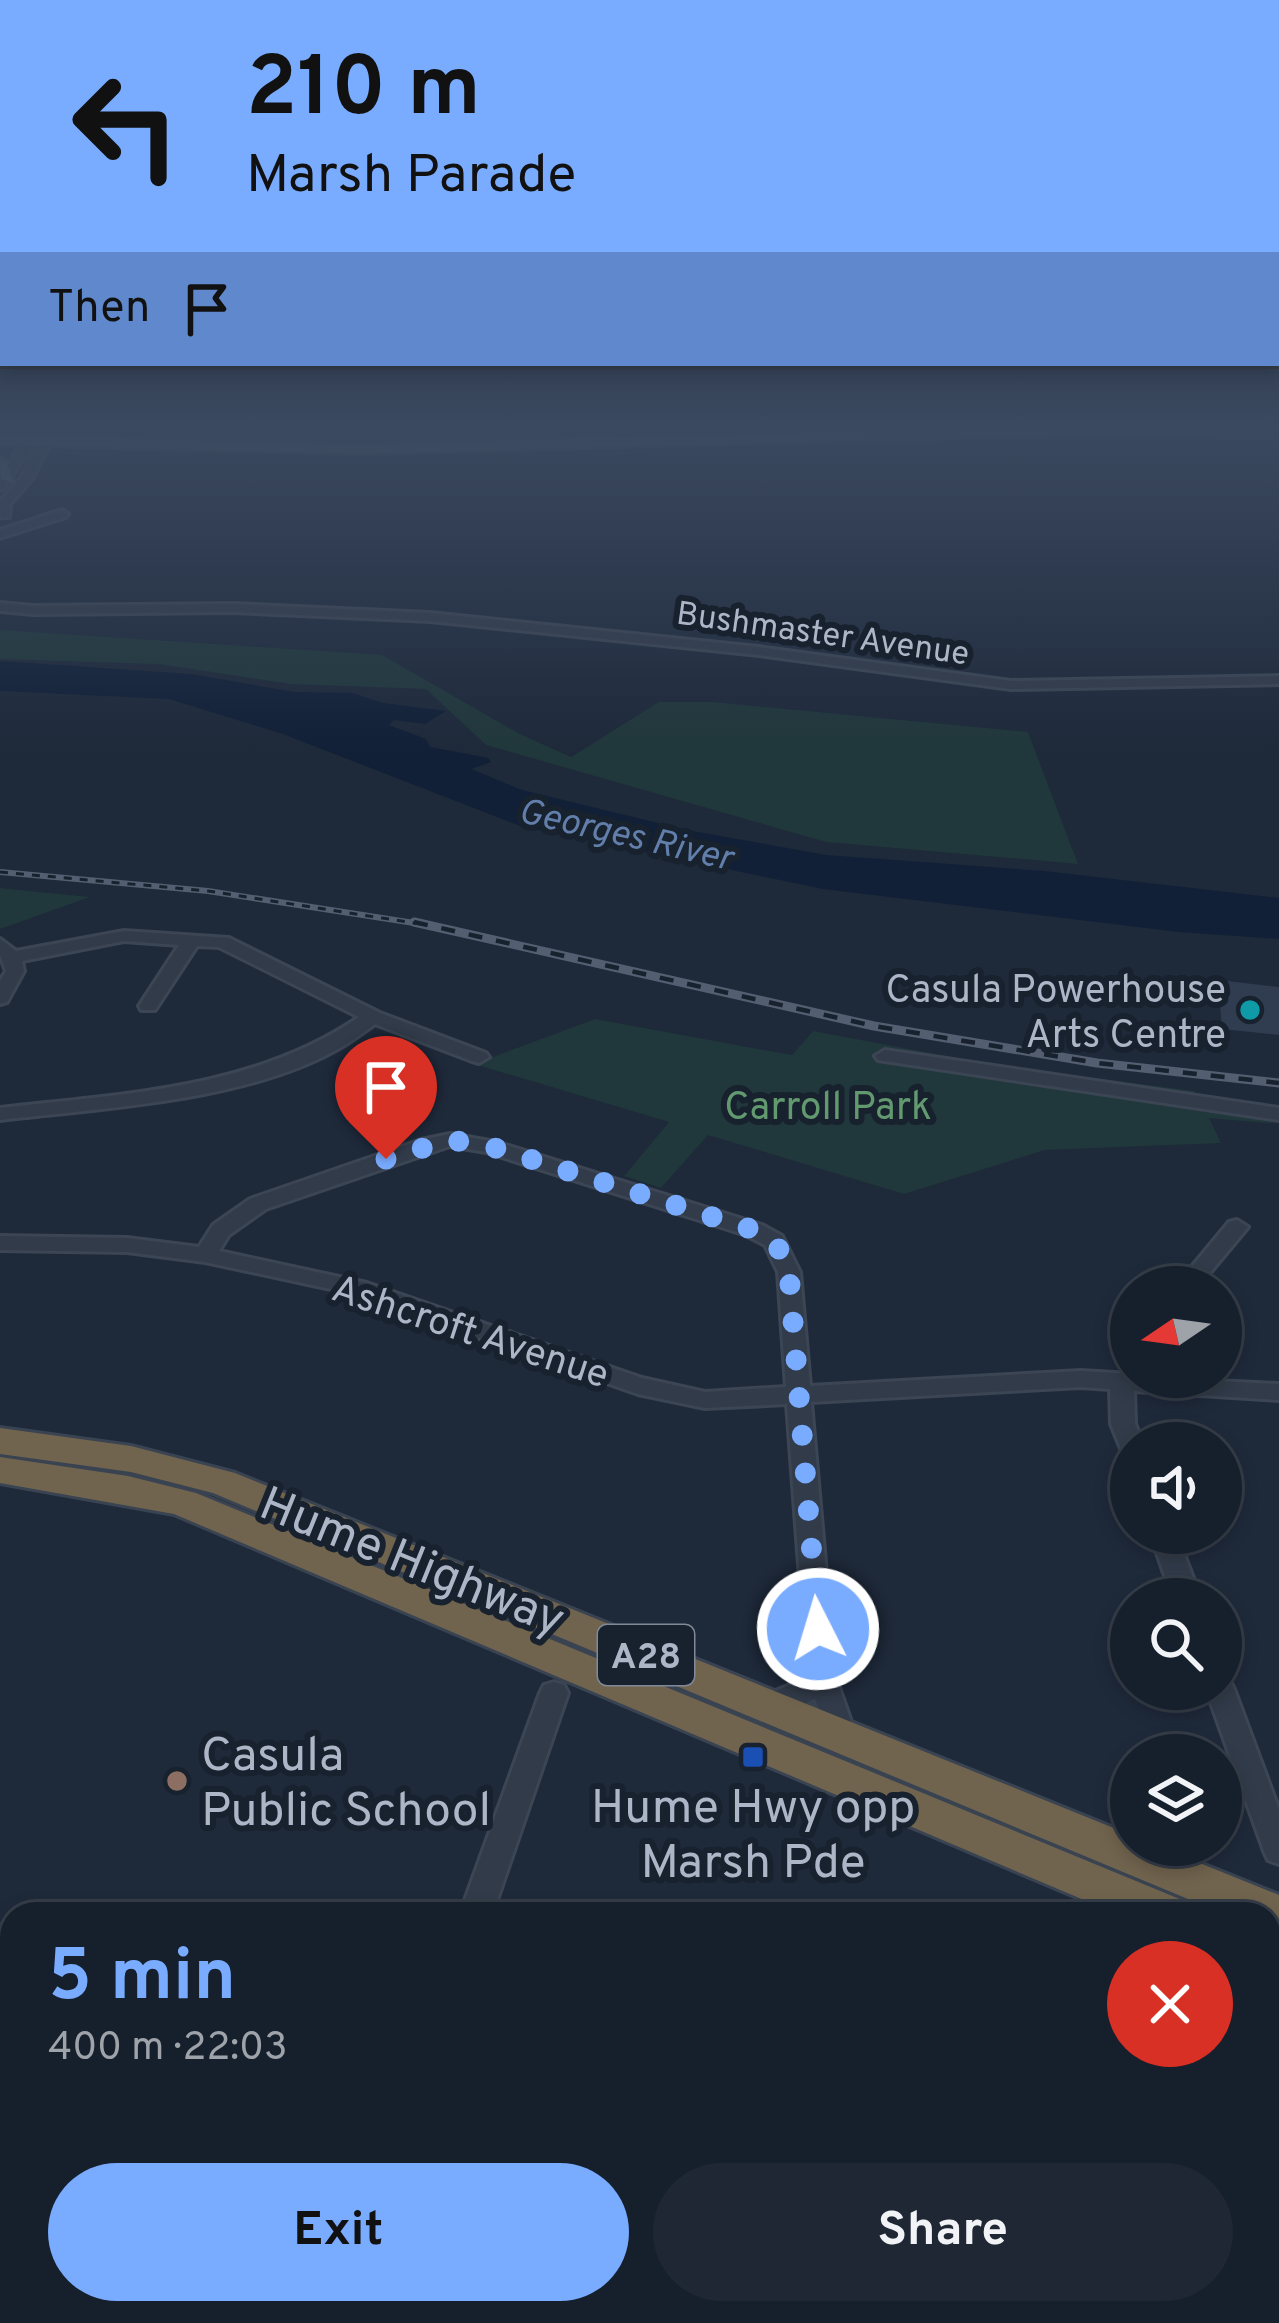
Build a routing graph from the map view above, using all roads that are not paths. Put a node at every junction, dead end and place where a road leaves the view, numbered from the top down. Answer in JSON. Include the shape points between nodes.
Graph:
{"nodes":[{"id":1,"x":0,"y":607,"type":"edge"},
{"id":2,"x":1279,"y":680,"type":"edge"},
{"id":3,"x":191,"y":939,"type":"junction"},
{"id":4,"x":6,"y":950,"type":"edge"},
{"id":5,"x":0,"y":998,"type":"edge"},
{"id":6,"x":148,"y":1006,"type":"dead end"},
{"id":7,"x":373,"y":1017,"type":"junction"},
{"id":8,"x":885,"y":1057,"type":"dead end"},
{"id":9,"x":479,"y":1058,"type":"dead end"},
{"id":10,"x":0,"y":1114,"type":"edge"},
{"id":11,"x":1279,"y":1114,"type":"edge"},
{"id":12,"x":1238,"y":1227,"type":"dead end"},
{"id":13,"x":0,"y":1243,"type":"edge"},
{"id":14,"x":205,"y":1255,"type":"junction"},
{"id":15,"x":1204,"y":1266,"type":"edge"},
{"id":16,"x":1110,"y":1382,"type":"edge"},
{"id":17,"x":1242,"y":1386,"type":"edge"},
{"id":18,"x":1279,"y":1392,"type":"edge"},
{"id":19,"x":799,"y":1394,"type":"junction"},
{"id":20,"x":0,"y":1441,"type":"edge"},
{"id":21,"x":0,"y":1470,"type":"edge"},
{"id":22,"x":821,"y":1676,"type":"junction"},
{"id":23,"x":554,"y":1693,"type":"dead end"},
{"id":24,"x":772,"y":1706,"type":"junction"},
{"id":25,"x":1228,"y":1710,"type":"edge"},
{"id":26,"x":842,"y":1736,"type":"junction"},
{"id":27,"x":1279,"y":1851,"type":"edge"},
{"id":28,"x":481,"y":1902,"type":"edge"},
{"id":29,"x":1137,"y":1902,"type":"edge"},
{"id":30,"x":1245,"y":1902,"type":"edge"}],
"edges":[{"from":1,"to":2,"type":"street","name":"Bushmaster Avenue","via":[[452,619],[994,684]]},
{"from":3,"to":4,"type":"street","via":[[100,938]]},
{"from":3,"to":6,"type":"street"},
{"from":3,"to":7,"type":"street","via":[[236,946]]},
{"from":4,"to":5,"type":"street","via":[[15,971]]},
{"from":7,"to":9,"type":"street"},
{"from":7,"to":10,"type":"street","via":[[328,1047],[273,1067],[184,1089]]},
{"from":8,"to":11,"type":"street"},
{"from":12,"to":15,"type":"street"},
{"from":13,"to":14,"type":"street","name":"Ashcroft Avenue","via":[[76,1241]]},
{"from":14,"to":19,"type":"street","name":"Ashcroft Avenue","via":[[392,1297],[677,1396]]},
{"from":14,"to":19,"type":"street","via":[[221,1229],[258,1204],[428,1144],[489,1146],[774,1241],[789,1272]]},
{"from":16,"to":19,"type":"street","name":"Ashcroft Avenue"},
{"from":17,"to":18,"type":"street","name":"Ashcroft Avenue"},
{"from":19,"to":22,"type":"street"},
{"from":20,"to":24,"type":"highway","name":"Hume Highway","number":"A28","via":[[131,1459],[222,1482]]},
{"from":21,"to":29,"type":"highway","name":"Hume Highway","number":"A28","via":[[183,1503]]},
{"from":22,"to":24,"type":"street"},
{"from":22,"to":26,"type":"street"},
{"from":23,"to":28,"type":"street"},
{"from":24,"to":26,"type":"highway","name":"Hume Highway","number":"A28"},
{"from":25,"to":27,"type":"street"},
{"from":26,"to":30,"type":"highway","name":"Hume Highway","number":"A28"}]}
